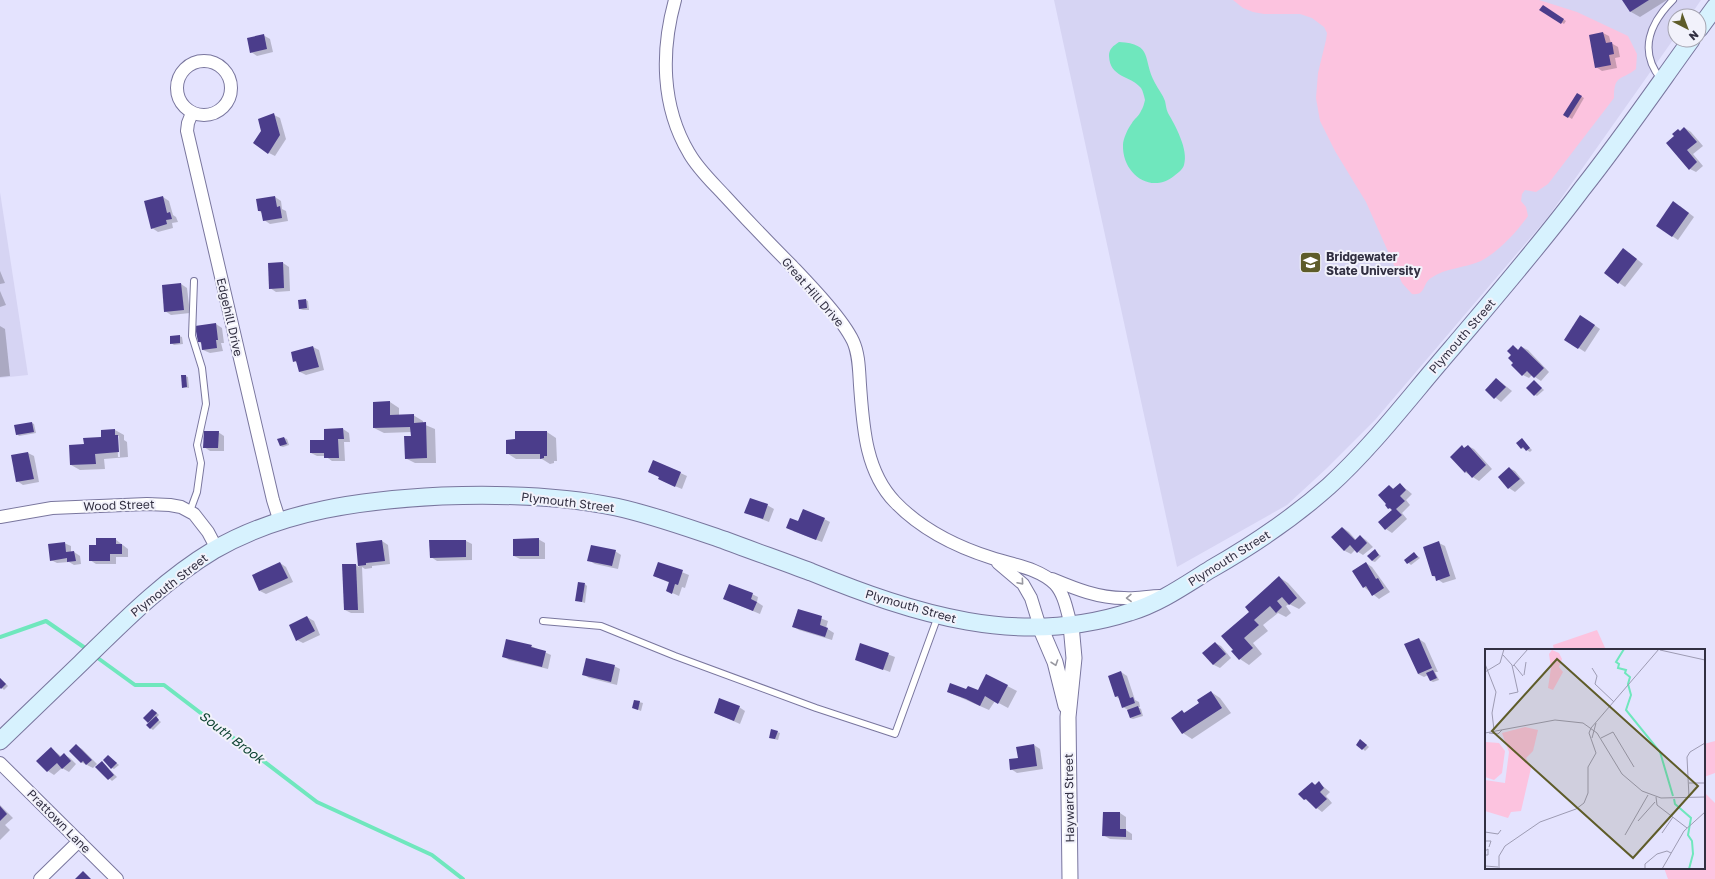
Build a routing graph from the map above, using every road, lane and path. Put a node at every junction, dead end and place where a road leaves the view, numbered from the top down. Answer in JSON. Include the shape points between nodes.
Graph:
{"nodes":[{"id":1,"x":675,"y":0,"type":"edge"},
{"id":2,"x":1673,"y":0,"type":"edge"},
{"id":3,"x":1685,"y":48,"type":"edge"},
{"id":4,"x":1662,"y":81,"type":"junction"},
{"id":5,"x":192,"y":113,"type":"junction"},
{"id":6,"x":194,"y":282,"type":"dead end"},
{"id":7,"x":190,"y":511,"type":"junction"},
{"id":8,"x":0,"y":517,"type":"edge"},
{"id":9,"x":280,"y":522,"type":"junction"},
{"id":10,"x":217,"y":549,"type":"junction"},
{"id":11,"x":990,"y":558,"type":"junction"},
{"id":12,"x":1028,"y":569,"type":"junction"},
{"id":13,"x":1168,"y":596,"type":"junction"},
{"id":14,"x":938,"y":616,"type":"junction"},
{"id":15,"x":543,"y":621,"type":"dead end"},
{"id":16,"x":1071,"y":625,"type":"junction"},
{"id":17,"x":1040,"y":627,"type":"junction"},
{"id":18,"x":1068,"y":717,"type":"junction"},
{"id":19,"x":0,"y":741,"type":"edge"},
{"id":20,"x":0,"y":763,"type":"edge"},
{"id":21,"x":79,"y":841,"type":"junction"},
{"id":22,"x":40,"y":879,"type":"edge"},
{"id":23,"x":117,"y":879,"type":"edge"},
{"id":24,"x":1070,"y":879,"type":"edge"}],
"edges":[{"from":1,"to":11,"type":"street","name":"Great Hill Drive","via":[[666,41],[666,80],[671,110],[681,139],[699,168],[812,288],[851,338],[858,359],[868,451],[885,489],[904,511],[925,527]]},
{"from":2,"to":4,"type":"lane","via":[[1658,17],[1648,46],[1651,64]]},
{"from":3,"to":4,"type":"main road","name":"Plymouth Street"},
{"from":4,"to":13,"type":"main road","name":"Plymouth Street","via":[[1536,249],[1342,473],[1272,531]]},
{"from":5,"to":5,"type":"street","via":[[206,116],[215,113],[229,100],[231,82],[227,73],[216,64],[207,61],[197,62],[185,69],[180,77],[178,95],[182,104]]},
{"from":5,"to":9,"type":"street","name":"Edgehill Drive","via":[[187,131]]},
{"from":6,"to":7,"type":"lane","via":[[192,336],[202,368],[206,404],[197,445],[201,463],[197,492]]},
{"from":7,"to":8,"type":"street","name":"Wood Street","via":[[170,505],[147,504],[52,508]]},
{"from":7,"to":10,"type":"street","via":[[199,519]]},
{"from":9,"to":10,"type":"main road","name":"Plymouth Street"},
{"from":9,"to":14,"type":"main road","name":"Plymouth Street","via":[[311,512],[348,505],[429,497],[513,495],[588,502],[674,523],[886,601]]},
{"from":10,"to":19,"type":"main road","name":"Plymouth Street","via":[[179,574],[133,612]]},
{"from":11,"to":12,"type":"street","name":"Great Hill Drive"},
{"from":11,"to":17,"type":"street","name":"Great Hill Drive","one_way":true,"via":[[1023,584],[1031,598]]},
{"from":13,"to":12,"type":"street","name":"Great Hill Drive","one_way":true,"via":[[1097,596],[1068,587]]},
{"from":12,"to":16,"type":"street","name":"Great Hill Drive","via":[[1046,577],[1057,588],[1064,600]]},
{"from":13,"to":16,"type":"main road","name":"Plymouth Street","via":[[1131,612]]},
{"from":14,"to":15,"type":"lane","via":[[895,734],[682,659],[600,626]]},
{"from":14,"to":17,"type":"main road","name":"Plymouth Street","via":[[994,626]]},
{"from":16,"to":17,"type":"main road","name":"Plymouth Street"},
{"from":16,"to":18,"type":"street","name":"Hayward Street","via":[[1074,664]]},
{"from":17,"to":18,"type":"street","name":"Hayward Street","one_way":true,"via":[[1058,670]]},
{"from":18,"to":24,"type":"street","name":"Hayward Street"},
{"from":20,"to":21,"type":"street","name":"Prattown Lane"},
{"from":21,"to":22,"type":"street"},
{"from":21,"to":23,"type":"street","name":"Prattown Lane"}]}
